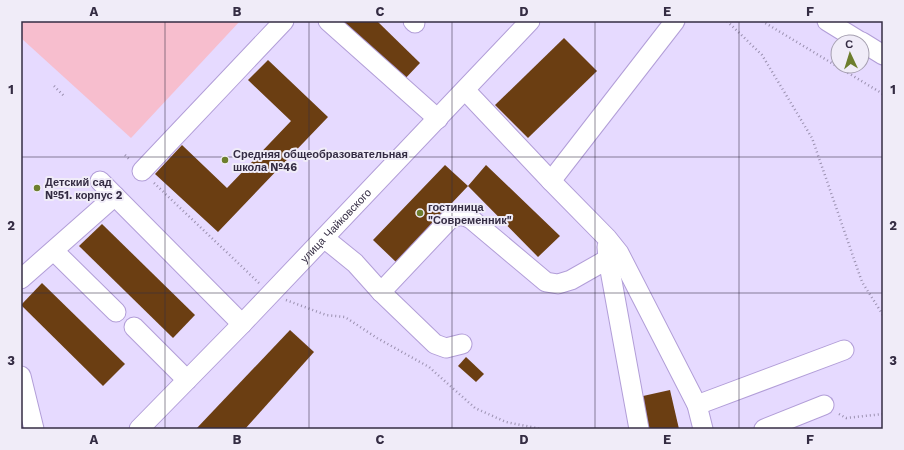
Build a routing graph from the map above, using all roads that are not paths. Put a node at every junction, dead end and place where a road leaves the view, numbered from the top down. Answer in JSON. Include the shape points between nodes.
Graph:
{"nodes":[{"id":1,"x":284,"y":21,"type":"edge"},
{"id":2,"x":328,"y":21,"type":"edge"},
{"id":3,"x":530,"y":21,"type":"edge"},
{"id":4,"x":675,"y":21,"type":"edge"},
{"id":5,"x":827,"y":21,"type":"edge"},
{"id":6,"x":849,"y":34,"type":"edge"},
{"id":7,"x":870,"y":47,"type":"edge"},
{"id":8,"x":883,"y":55,"type":"edge"},
{"id":9,"x":465,"y":90,"type":"junction"},
{"id":10,"x":438,"y":118,"type":"junction"},
{"id":11,"x":142,"y":171,"type":"road end"},
{"id":12,"x":100,"y":180,"type":"dead end"},
{"id":13,"x":551,"y":181,"type":"junction"},
{"id":14,"x":115,"y":196,"type":"junction"},
{"id":15,"x":324,"y":238,"type":"junction"},
{"id":16,"x":607,"y":238,"type":"junction"},
{"id":17,"x":54,"y":250,"type":"junction"},
{"id":18,"x":608,"y":259,"type":"junction"},
{"id":19,"x":21,"y":279,"type":"edge"},
{"id":20,"x":381,"y":292,"type":"junction"},
{"id":21,"x":116,"y":312,"type":"dead end"},
{"id":22,"x":242,"y":324,"type":"junction"},
{"id":23,"x":134,"y":327,"type":"dead end"},
{"id":24,"x":462,"y":344,"type":"dead end"},
{"id":25,"x":844,"y":350,"type":"dead end"},
{"id":26,"x":21,"y":376,"type":"edge"},
{"id":27,"x":187,"y":380,"type":"junction"},
{"id":28,"x":697,"y":404,"type":"junction"},
{"id":29,"x":824,"y":405,"type":"road end"},
{"id":30,"x":34,"y":429,"type":"edge"},
{"id":31,"x":139,"y":429,"type":"edge"},
{"id":32,"x":639,"y":429,"type":"edge"},
{"id":33,"x":702,"y":429,"type":"edge"},
{"id":34,"x":764,"y":429,"type":"edge"}],
"edges":[{"from":1,"to":11,"type":"street"},
{"from":2,"to":10,"type":"street"},
{"from":3,"to":9,"type":"street","name":"улица Чайковского"},
{"from":4,"to":13,"type":"street"},
{"from":5,"to":6,"type":"street"},
{"from":7,"to":8,"type":"street"},
{"from":9,"to":10,"type":"street","name":"улица Чайковского"},
{"from":9,"to":13,"type":"street"},
{"from":10,"to":15,"type":"street","name":"улица Чайковского"},
{"from":12,"to":14,"type":"street"},
{"from":13,"to":16,"type":"street"},
{"from":14,"to":17,"type":"street"},
{"from":14,"to":22,"type":"street"},
{"from":15,"to":20,"type":"street","via":[[355,263]]},
{"from":15,"to":22,"type":"street","name":"улица Чайковского"},
{"from":16,"to":18,"type":"street"},
{"from":16,"to":28,"type":"street","via":[[620,253]]},
{"from":17,"to":19,"type":"street"},
{"from":17,"to":21,"type":"street"},
{"from":18,"to":20,"type":"street","via":[[571,280],[558,284],[546,282],[471,219],[464,215],[456,216],[449,220]]},
{"from":18,"to":32,"type":"street"},
{"from":20,"to":24,"type":"street","via":[[435,344],[446,348]]},
{"from":22,"to":27,"type":"street","name":"улица Чайковского"},
{"from":23,"to":27,"type":"street"},
{"from":25,"to":28,"type":"street"},
{"from":26,"to":30,"type":"street"},
{"from":27,"to":31,"type":"street","name":"улица Чайковского"},
{"from":28,"to":33,"type":"street"},
{"from":29,"to":34,"type":"street"}]}
